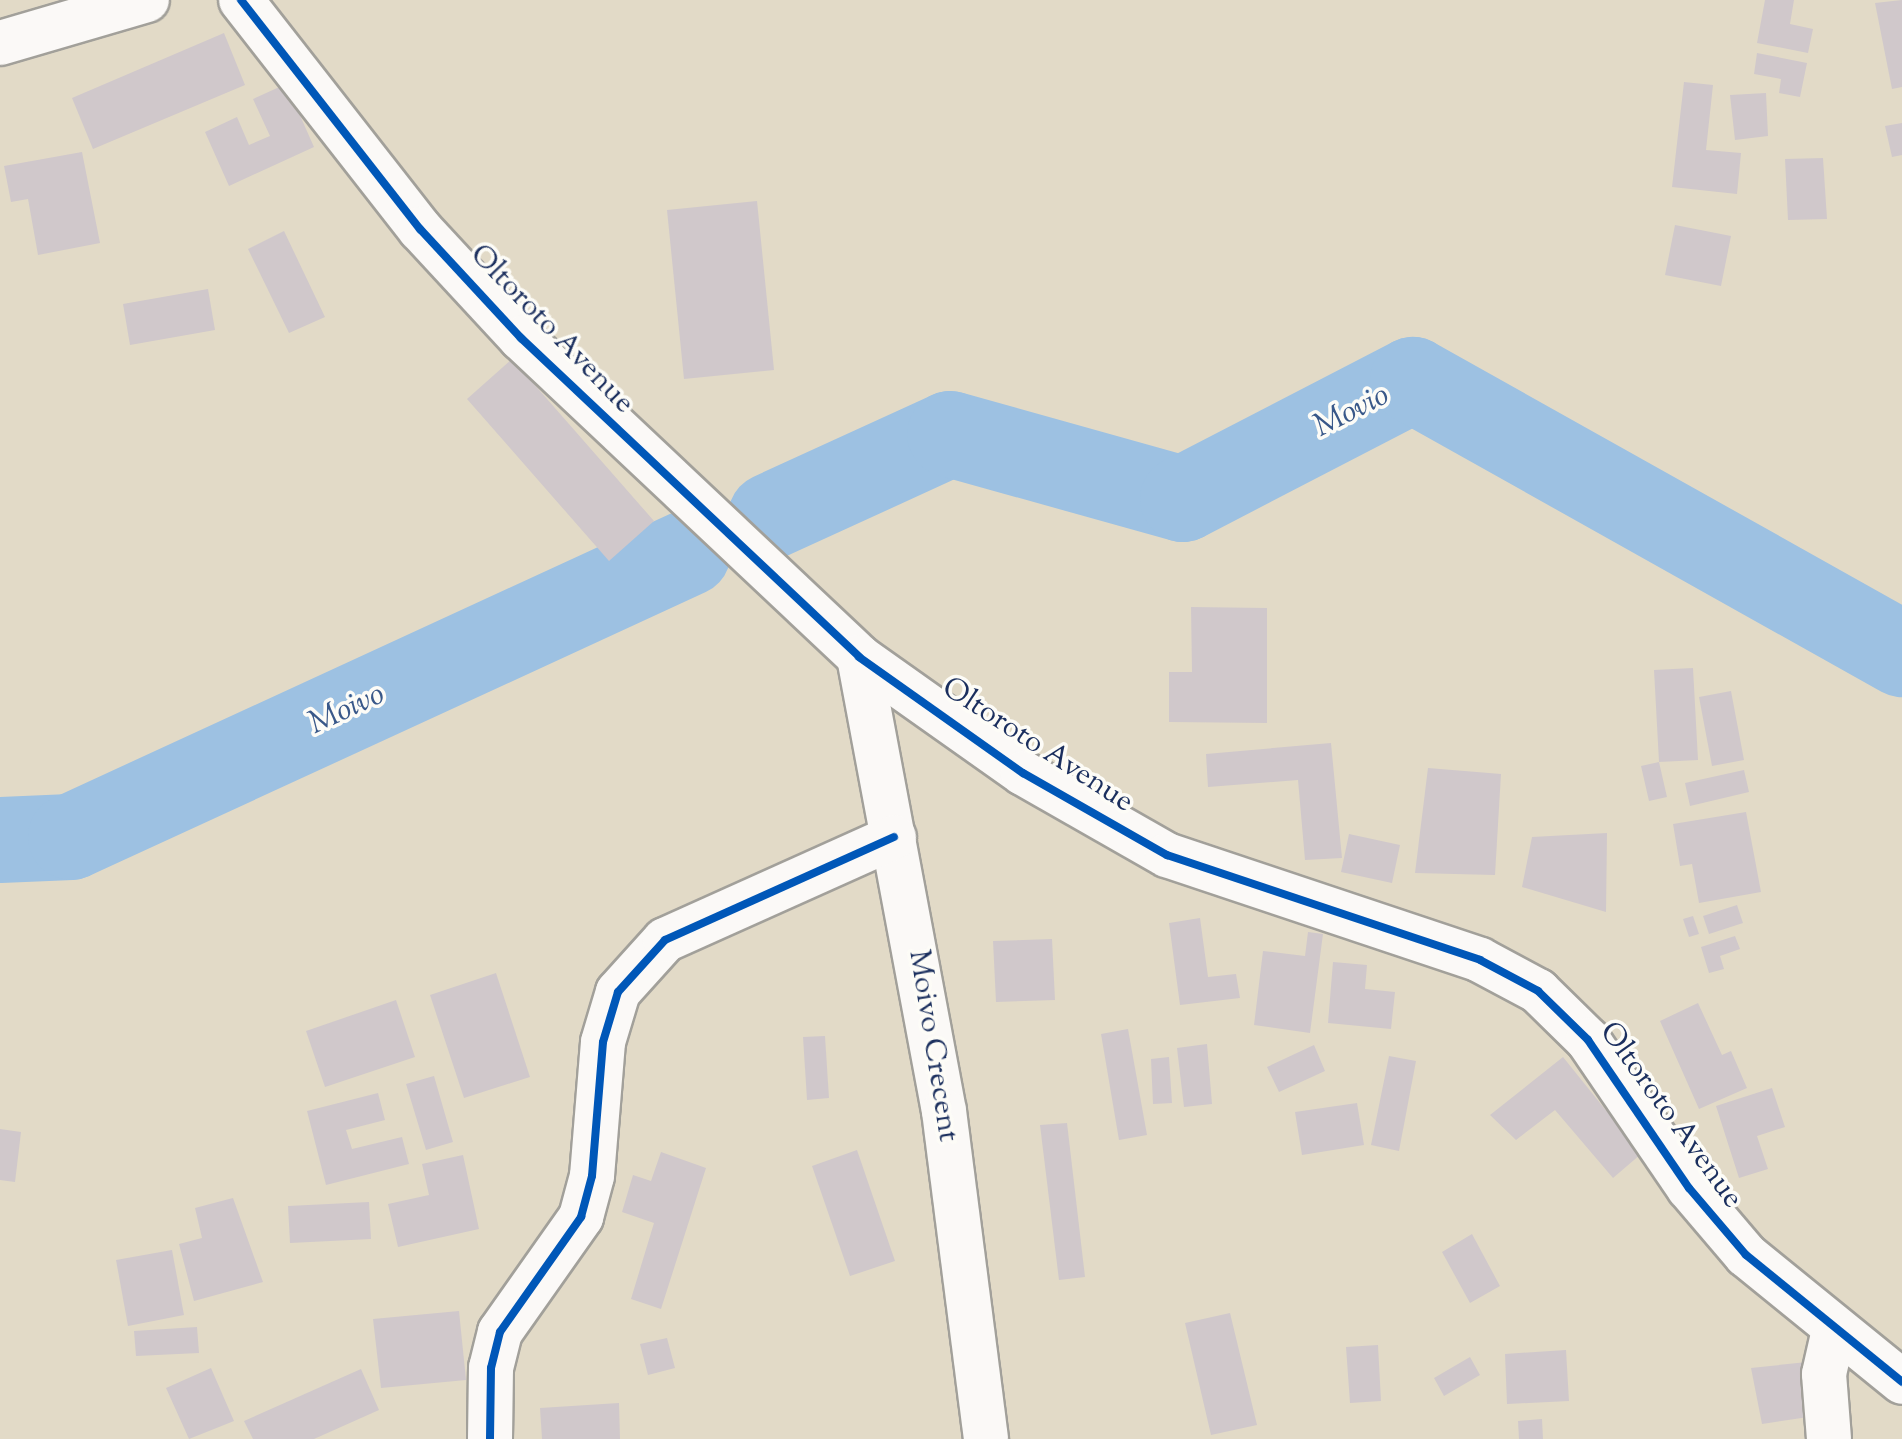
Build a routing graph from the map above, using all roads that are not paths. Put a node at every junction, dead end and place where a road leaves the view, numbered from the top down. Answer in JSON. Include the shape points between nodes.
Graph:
{"nodes":[{"id":1,"x":147,"y":0,"type":"edge"},
{"id":2,"x":241,"y":0,"type":"edge"},
{"id":3,"x":0,"y":43,"type":"edge"},
{"id":4,"x":859,"y":657,"type":"junction"},
{"id":5,"x":894,"y":837,"type":"junction"},
{"id":6,"x":1834,"y":1330,"type":"junction"},
{"id":7,"x":1902,"y":1382,"type":"edge"},
{"id":8,"x":490,"y":1439,"type":"edge"},
{"id":9,"x":986,"y":1439,"type":"edge"},
{"id":10,"x":1829,"y":1439,"type":"edge"}],
"edges":[{"from":1,"to":3,"type":"street"},
{"from":2,"to":4,"type":"street","name":"Oltoroto Avenue","via":[[420,229],[521,338]]},
{"from":4,"to":5,"type":"street","name":"Moivo Crecent"},
{"from":4,"to":6,"type":"street","name":"Oltoroto Avenue","via":[[1023,773],[1167,855],[1480,960],[1538,991],[1588,1040],[1689,1188],[1746,1255]]},
{"from":5,"to":8,"type":"street","via":[[665,940],[618,992],[603,1042],[592,1176],[581,1217],[500,1332],[491,1368]]},
{"from":5,"to":9,"type":"street","name":"Moivo Crecent","via":[[944,1111]]},
{"from":6,"to":7,"type":"street","name":"Oltoroto Avenue"},
{"from":6,"to":10,"type":"street","via":[[1824,1374]]}]}
